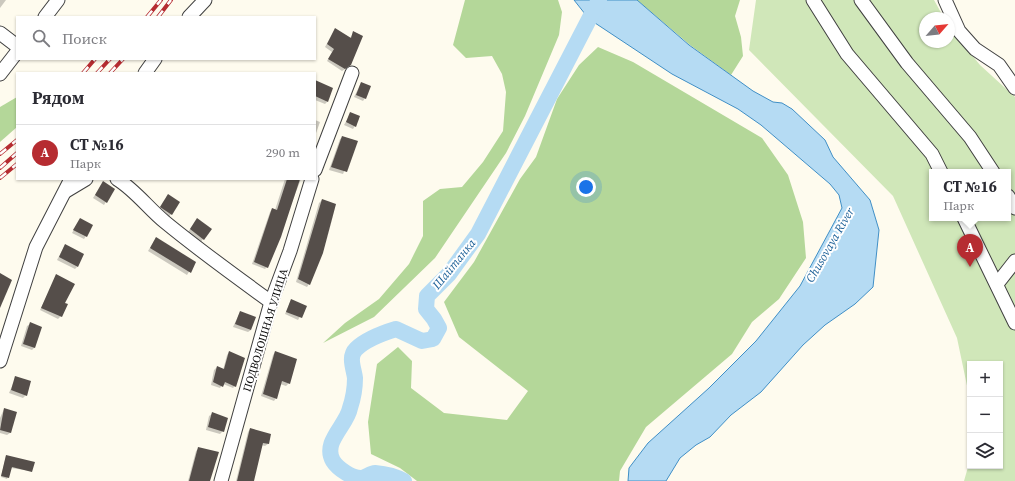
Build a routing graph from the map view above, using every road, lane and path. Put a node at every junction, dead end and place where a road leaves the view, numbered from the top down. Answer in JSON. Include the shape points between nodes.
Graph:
{"nodes":[{"id":1,"x":58,"y":0,"type":"edge"},
{"id":2,"x":205,"y":0,"type":"edge"},
{"id":3,"x":813,"y":0,"type":"edge"},
{"id":4,"x":861,"y":0,"type":"edge"},
{"id":5,"x":946,"y":0,"type":"edge"},
{"id":6,"x":46,"y":16,"type":"edge"},
{"id":7,"x":190,"y":16,"type":"edge"},
{"id":8,"x":0,"y":33,"type":"edge"},
{"id":9,"x":16,"y":45,"type":"edge"},
{"id":10,"x":16,"y":53,"type":"edge"},
{"id":11,"x":154,"y":60,"type":"edge"},
{"id":12,"x":146,"y":72,"type":"edge"},
{"id":13,"x":352,"y":73,"type":"dead end"},
{"id":14,"x":0,"y":74,"type":"edge"},
{"id":15,"x":1015,"y":88,"type":"edge"},
{"id":16,"x":316,"y":167,"type":"edge"},
{"id":17,"x":940,"y":169,"type":"edge"},
{"id":18,"x":991,"y":169,"type":"edge"},
{"id":19,"x":83,"y":180,"type":"edge"},
{"id":20,"x":119,"y":180,"type":"edge"},
{"id":21,"x":312,"y":180,"type":"edge"},
{"id":22,"x":68,"y":185,"type":"edge"},
{"id":23,"x":966,"y":221,"type":"edge"},
{"id":24,"x":1015,"y":261,"type":"edge"},
{"id":25,"x":997,"y":284,"type":"junction"},
{"id":26,"x":271,"y":302,"type":"junction"},
{"id":27,"x":1015,"y":323,"type":"edge"},
{"id":28,"x":0,"y":360,"type":"edge"},
{"id":29,"x":221,"y":481,"type":"edge"}],
"edges":[{"from":1,"to":6,"type":"street"},
{"from":2,"to":7,"type":"street"},
{"from":3,"to":17,"type":"street","via":[[847,54],[932,154]]},
{"from":4,"to":18,"type":"street","via":[[907,63],[970,137]]},
{"from":5,"to":15,"type":"street","via":[[959,31],[975,49],[999,66]]},
{"from":8,"to":9,"type":"street"},
{"from":10,"to":14,"type":"street"},
{"from":11,"to":12,"type":"street"},
{"from":13,"to":16,"type":"street"},
{"from":19,"to":22,"type":"street"},
{"from":20,"to":26,"type":"street","via":[[195,246]]},
{"from":21,"to":26,"type":"street","name":"ПОДВОЛОШНАЯ УЛИЦА"},
{"from":22,"to":28,"type":"street","via":[[36,247]]},
{"from":23,"to":25,"type":"street"},
{"from":24,"to":25,"type":"street"},
{"from":25,"to":27,"type":"street"},
{"from":26,"to":29,"type":"street","name":"ПОДВОЛОШНАЯ УЛИЦА"}]}
